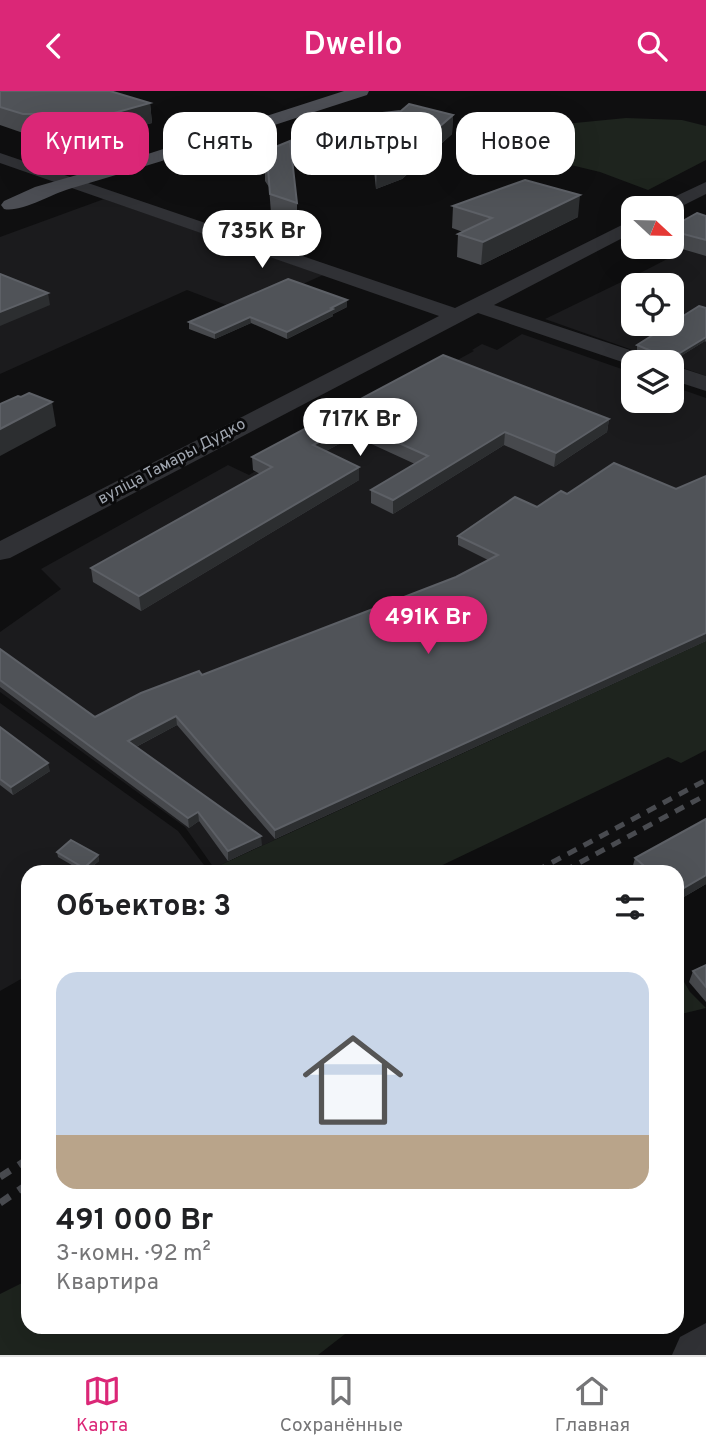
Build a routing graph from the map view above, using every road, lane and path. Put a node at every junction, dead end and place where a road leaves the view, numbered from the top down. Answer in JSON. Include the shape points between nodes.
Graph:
{"nodes":[{"id":1,"x":361,"y":91,"type":"edge"},
{"id":2,"x":0,"y":158,"type":"edge"},
{"id":3,"x":74,"y":184,"type":"junction"},
{"id":4,"x":706,"y":187,"type":"edge"},
{"id":5,"x":684,"y":198,"type":"edge"},
{"id":6,"x":5,"y":207,"type":"edge"},
{"id":7,"x":621,"y":232,"type":"edge"},
{"id":8,"x":468,"y":311,"type":"junction"},
{"id":9,"x":621,"y":356,"type":"edge"},
{"id":10,"x":684,"y":376,"type":"edge"},
{"id":11,"x":706,"y":384,"type":"edge"},
{"id":12,"x":0,"y":552,"type":"edge"},
{"id":13,"x":706,"y":1349,"type":"edge"},
{"id":14,"x":698,"y":1355,"type":"edge"}],
"edges":[{"from":1,"to":3,"type":"main road"},
{"from":2,"to":3,"type":"street"},
{"from":3,"to":6,"type":"main road"},
{"from":3,"to":8,"type":"street"},
{"from":4,"to":5,"type":"street"},
{"from":7,"to":8,"type":"street","name":"вуліца Тамары Дудко"},
{"from":8,"to":9,"type":"street"},
{"from":8,"to":12,"type":"street","name":"вуліца Тамары Дудко"},
{"from":10,"to":11,"type":"street"},
{"from":13,"to":14,"type":"street"}]}
